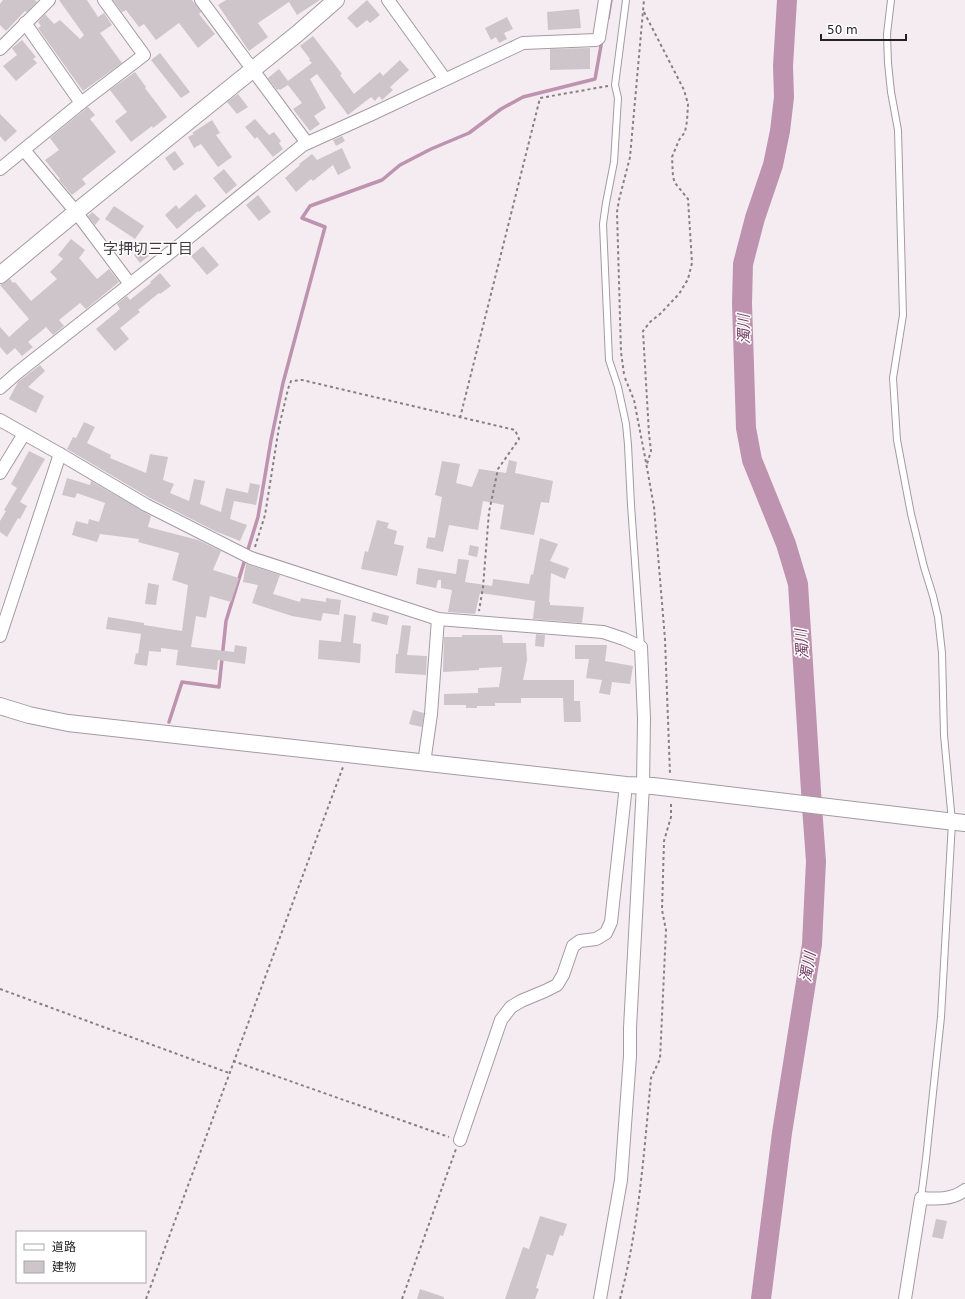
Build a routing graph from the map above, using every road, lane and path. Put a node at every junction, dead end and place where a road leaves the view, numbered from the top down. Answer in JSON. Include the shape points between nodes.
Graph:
{"nodes":[{"id":1,"x":48,"y":0,"type":"edge"},
{"id":2,"x":104,"y":0,"type":"edge"},
{"id":3,"x":201,"y":0,"type":"edge"},
{"id":4,"x":336,"y":0,"type":"edge"},
{"id":5,"x":388,"y":0,"type":"edge"},
{"id":6,"x":605,"y":0,"type":"edge"},
{"id":7,"x":626,"y":0,"type":"edge"},
{"id":8,"x":891,"y":0,"type":"edge"},
{"id":9,"x":643,"y":11,"type":"dead end"},
{"id":10,"x":25,"y":23,"type":"junction"},
{"id":11,"x":0,"y":49,"type":"edge"},
{"id":12,"x":252,"y":69,"type":"junction"},
{"id":13,"x":445,"y":79,"type":"junction"},
{"id":14,"x":615,"y":85,"type":"junction"},
{"id":15,"x":81,"y":103,"type":"junction"},
{"id":16,"x":307,"y":144,"type":"junction"},
{"id":17,"x":24,"y":150,"type":"junction"},
{"id":18,"x":0,"y":169,"type":"edge"},
{"id":19,"x":76,"y":212,"type":"junction"},
{"id":20,"x":0,"y":275,"type":"edge"},
{"id":21,"x":130,"y":284,"type":"junction"},
{"id":22,"x":0,"y":388,"type":"edge"},
{"id":23,"x":460,"y":418,"type":"junction"},
{"id":24,"x":0,"y":420,"type":"edge"},
{"id":25,"x":24,"y":434,"type":"junction"},
{"id":26,"x":60,"y":454,"type":"junction"},
{"id":27,"x":646,"y":464,"type":"dead end"},
{"id":28,"x":0,"y":473,"type":"edge"},
{"id":29,"x":251,"y":558,"type":"junction"},
{"id":30,"x":438,"y":619,"type":"junction"},
{"id":31,"x":477,"y":622,"type":"junction"},
{"id":32,"x":0,"y":636,"type":"edge"},
{"id":33,"x":641,"y":647,"type":"junction"},
{"id":34,"x":0,"y":706,"type":"edge"},
{"id":35,"x":347,"y":755,"type":"junction"},
{"id":36,"x":424,"y":763,"type":"junction"},
{"id":37,"x":626,"y":785,"type":"junction"},
{"id":38,"x":648,"y":786,"type":"junction"},
{"id":39,"x":951,"y":821,"type":"edge"},
{"id":40,"x":0,"y":988,"type":"edge"},
{"id":41,"x":234,"y":1061,"type":"junction"},
{"id":42,"x":229,"y":1073,"type":"junction"},
{"id":43,"x":460,"y":1140,"type":"junction"},
{"id":44,"x":965,"y":1190,"type":"edge"},
{"id":45,"x":920,"y":1198,"type":"junction"},
{"id":46,"x":146,"y":1299,"type":"edge"},
{"id":47,"x":402,"y":1299,"type":"edge"},
{"id":48,"x":600,"y":1299,"type":"edge"},
{"id":49,"x":905,"y":1299,"type":"edge"}],
"edges":[{"from":1,"to":10,"type":"street"},
{"from":2,"to":15,"type":"street","via":[[144,55]]},
{"from":3,"to":12,"type":"street"},
{"from":4,"to":12,"type":"street"},
{"from":5,"to":13,"type":"street"},
{"from":6,"to":13,"type":"street","via":[[599,38],[596,40],[523,42]]},
{"from":7,"to":14,"type":"lane"},
{"from":8,"to":39,"type":"lane","via":[[887,34],[888,63],[898,130],[903,315],[893,378],[897,440],[911,514],[938,617]]},
{"from":9,"to":27,"type":"path","via":[[684,90],[688,104],[685,132],[672,158],[675,183],[688,198],[692,263],[688,279],[680,294],[643,331],[651,451]]},
{"from":10,"to":11,"type":"street"},
{"from":10,"to":15,"type":"street"},
{"from":12,"to":16,"type":"street"},
{"from":12,"to":19,"type":"street"},
{"from":13,"to":16,"type":"street"},
{"from":14,"to":23,"type":"path","via":[[540,98]]},
{"from":14,"to":33,"type":"lane","via":[[618,98],[614,162],[604,224],[609,352],[626,424]]},
{"from":15,"to":17,"type":"street"},
{"from":16,"to":21,"type":"street"},
{"from":17,"to":18,"type":"street"},
{"from":17,"to":19,"type":"street"},
{"from":19,"to":20,"type":"street"},
{"from":19,"to":21,"type":"street"},
{"from":21,"to":22,"type":"street"},
{"from":23,"to":29,"type":"path","via":[[302,380],[291,381],[279,427],[265,515]]},
{"from":23,"to":31,"type":"path","via":[[515,430],[519,439],[498,469],[489,512],[483,587]]},
{"from":24,"to":25,"type":"street"},
{"from":25,"to":26,"type":"street"},
{"from":25,"to":28,"type":"street"},
{"from":26,"to":29,"type":"street","via":[[146,505]]},
{"from":26,"to":32,"type":"street"},
{"from":29,"to":30,"type":"street"},
{"from":30,"to":31,"type":"street"},
{"from":30,"to":36,"type":"street","via":[[431,714]]},
{"from":31,"to":33,"type":"street","via":[[603,632]]},
{"from":33,"to":38,"type":"street"},
{"from":34,"to":35,"type":"street","via":[[68,723]]},
{"from":35,"to":36,"type":"street"},
{"from":35,"to":41,"type":"path"},
{"from":36,"to":37,"type":"street"},
{"from":37,"to":38,"type":"street"},
{"from":37,"to":43,"type":"street","via":[[611,922],[606,933],[596,939],[580,941],[573,946],[557,985],[521,1000],[506,1014]]},
{"from":38,"to":39,"type":"street","bridge":true},
{"from":38,"to":48,"type":"street","via":[[621,1180]]},
{"from":39,"to":45,"type":"lane","via":[[941,1017]]},
{"from":40,"to":42,"type":"path"},
{"from":41,"to":42,"type":"path"},
{"from":41,"to":43,"type":"path"},
{"from":42,"to":46,"type":"path"},
{"from":43,"to":47,"type":"path"},
{"from":44,"to":45,"type":"street","via":[[953,1197]]},
{"from":45,"to":49,"type":"street"}]}
